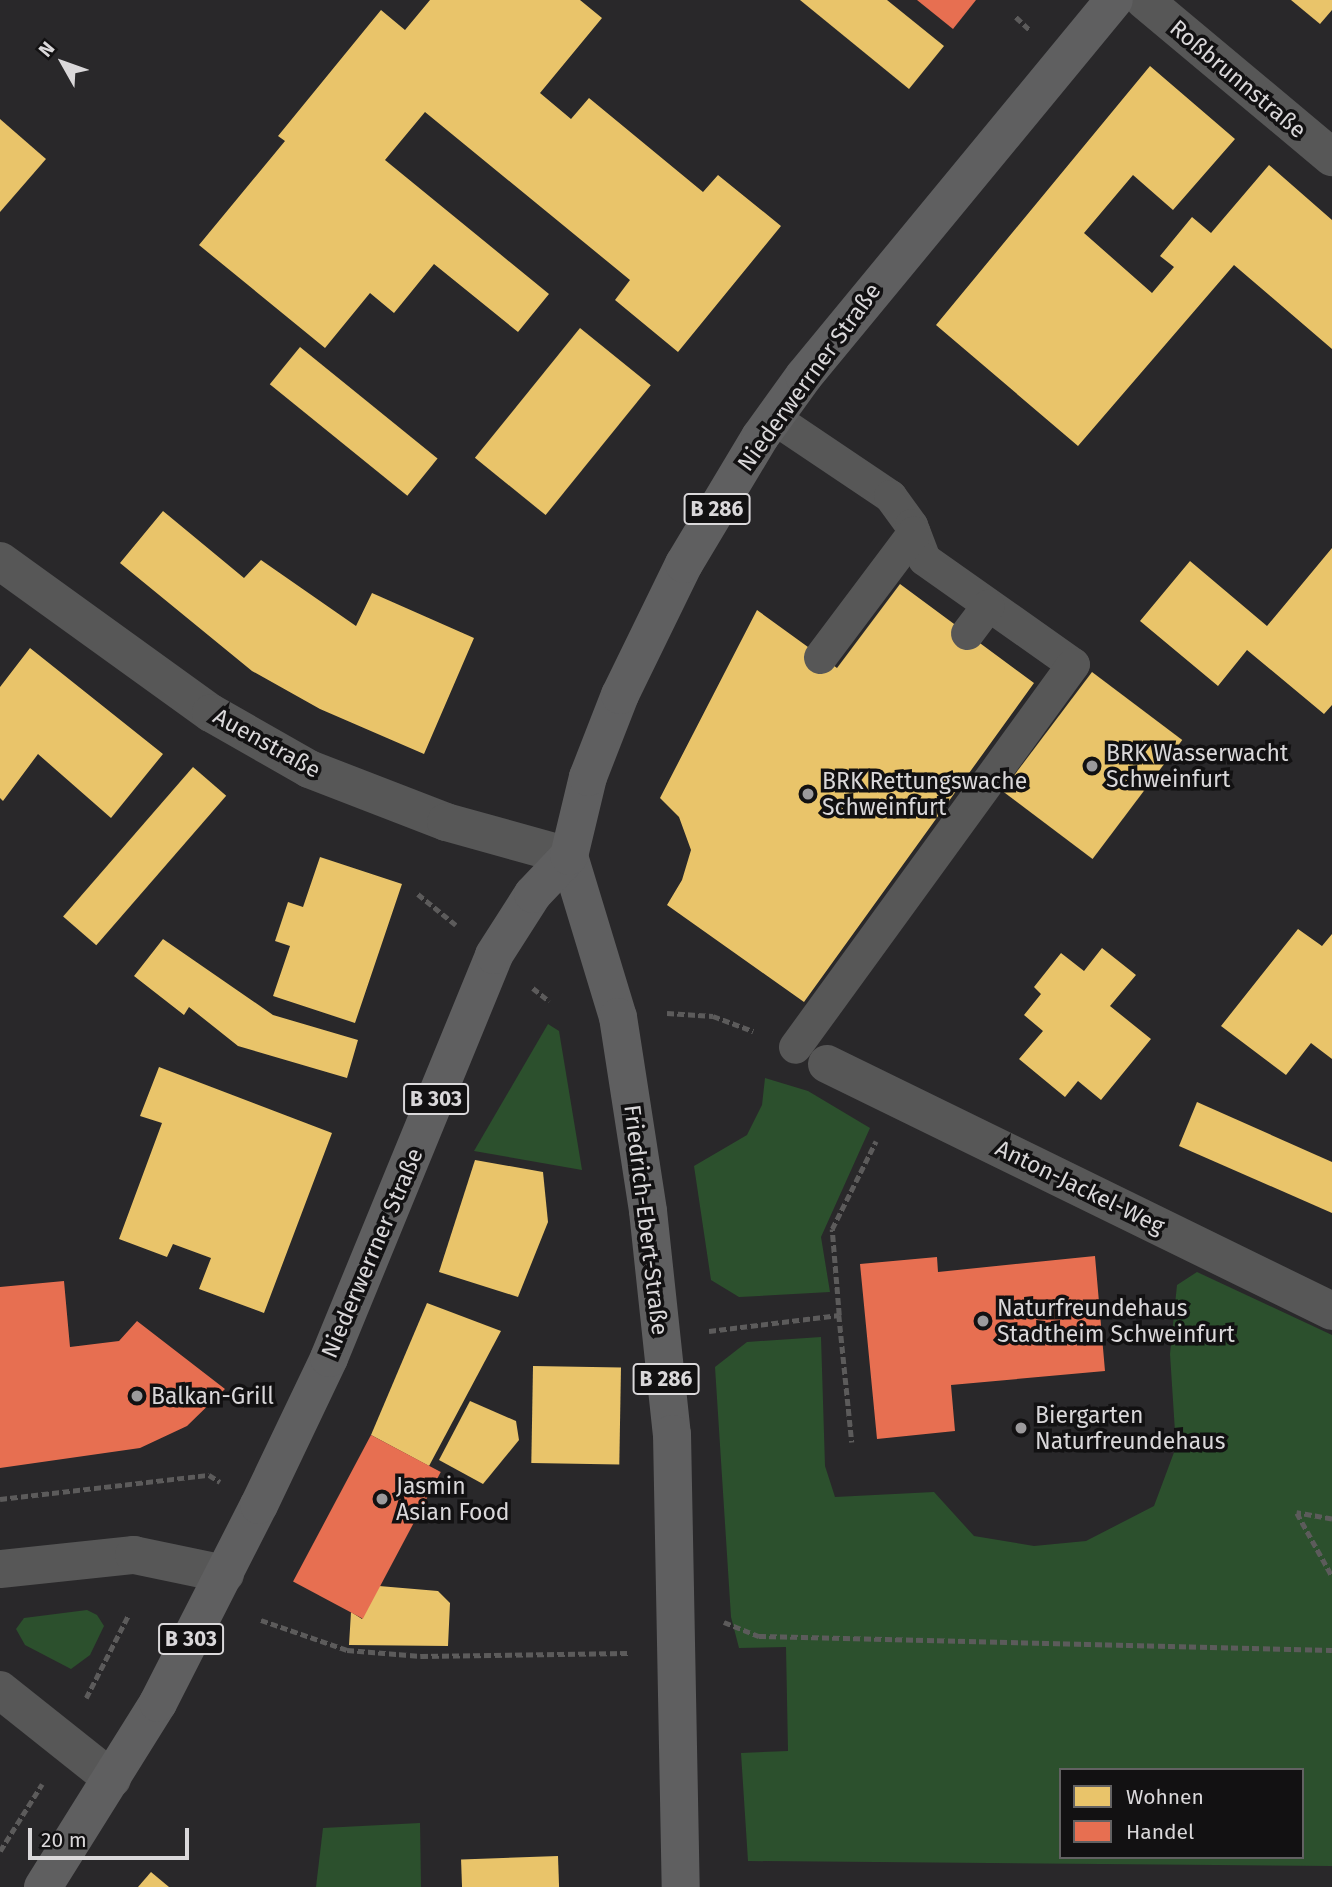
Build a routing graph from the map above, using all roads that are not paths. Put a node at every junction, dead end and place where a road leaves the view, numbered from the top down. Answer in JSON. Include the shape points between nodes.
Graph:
{"nodes":[{"id":1,"x":1114,"y":0,"type":"edge"},
{"id":2,"x":1144,"y":0,"type":"edge"},
{"id":3,"x":1332,"y":157,"type":"edge"},
{"id":4,"x":774,"y":418,"type":"junction"},
{"id":5,"x":914,"y":532,"type":"junction"},
{"id":6,"x":5,"y":573,"type":"edge"},
{"id":7,"x":987,"y":606,"type":"junction"},
{"id":8,"x":967,"y":633,"type":"dead end"},
{"id":9,"x":820,"y":657,"type":"dead end"},
{"id":10,"x":569,"y":856,"type":"junction"},
{"id":11,"x":811,"y":1056,"type":"joint"},
{"id":12,"x":1332,"y":1311,"type":"edge"},
{"id":13,"x":0,"y":1569,"type":"edge"},
{"id":14,"x":225,"y":1574,"type":"junction"},
{"id":15,"x":0,"y":1690,"type":"edge"},
{"id":16,"x":113,"y":1779,"type":"junction"},
{"id":17,"x":43,"y":1887,"type":"edge"},
{"id":18,"x":681,"y":1887,"type":"edge"}],
"edges":[{"from":1,"to":4,"type":"main road","name":"Niederwerrner Straße","number":"B 286","via":[[881,278]]},
{"from":2,"to":3,"type":"street","name":"Roßbrunnstraße"},
{"from":4,"to":5,"type":"lane","via":[[890,496]]},
{"from":4,"to":10,"type":"main road","name":"Niederwerrner Straße","number":"B 286","via":[[657,611],[587,777]]},
{"from":5,"to":7,"type":"lane","via":[[924,559]]},
{"from":5,"to":9,"type":"lane"},
{"from":6,"to":10,"type":"street","name":"Auenstraße","via":[[211,713],[309,769],[446,822]]},
{"from":7,"to":8,"type":"lane"},
{"from":7,"to":11,"type":"lane","via":[[1073,664]]},
{"from":10,"to":14,"type":"main road","name":"Niederwerrner Straße","number":"B 303","via":[[533,894],[494,955],[329,1358]]},
{"from":10,"to":18,"type":"main road","name":"Friedrich-Ebert-Straße","number":"B 286","via":[[618,1017],[648,1211],[672,1434],[680,1650]]},
{"from":11,"to":12,"type":"street","name":"Anton-Jackel-Weg"},
{"from":13,"to":14,"type":"street","via":[[134,1555]]},
{"from":14,"to":16,"type":"main road","name":"Niederwerrner Straße","number":"B 303"},
{"from":15,"to":16,"type":"street"},
{"from":16,"to":17,"type":"main road","name":"Niederwerrner Straße","number":"B 303"}]}
